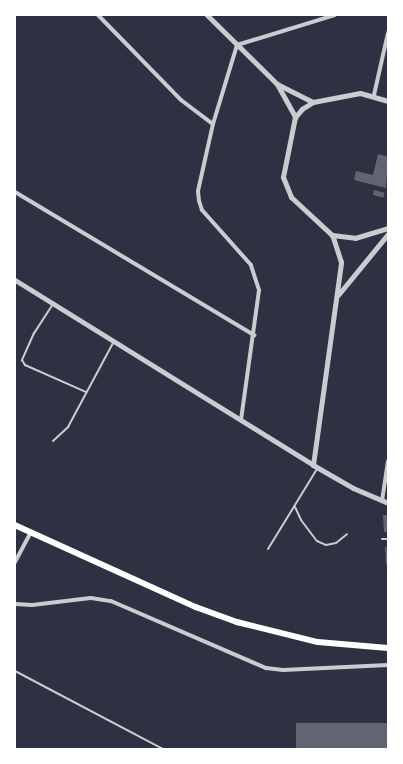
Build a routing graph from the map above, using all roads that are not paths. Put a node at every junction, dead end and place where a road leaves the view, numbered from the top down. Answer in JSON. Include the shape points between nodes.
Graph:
{"nodes":[{"id":1,"x":98,"y":15,"type":"edge"},
{"id":2,"x":208,"y":15,"type":"edge"},
{"id":3,"x":335,"y":15,"type":"edge"},
{"id":4,"x":388,"y":33,"type":"edge"},
{"id":5,"x":237,"y":45,"type":"junction"},
{"id":6,"x":277,"y":84,"type":"junction"},
{"id":7,"x":374,"y":95,"type":"junction"},
{"id":8,"x":388,"y":101,"type":"edge"},
{"id":9,"x":313,"y":102,"type":"junction"},
{"id":10,"x":294,"y":117,"type":"junction"},
{"id":11,"x":213,"y":124,"type":"junction"},
{"id":12,"x":15,"y":192,"type":"edge"},
{"id":13,"x":388,"y":228,"type":"edge"},
{"id":14,"x":332,"y":234,"type":"junction"},
{"id":15,"x":388,"y":234,"type":"edge"},
{"id":16,"x":15,"y":280,"type":"edge"},
{"id":17,"x":337,"y":297,"type":"junction"},
{"id":18,"x":54,"y":304,"type":"junction"},
{"id":19,"x":254,"y":335,"type":"junction"},
{"id":20,"x":114,"y":341,"type":"junction"},
{"id":21,"x":86,"y":392,"type":"junction"},
{"id":22,"x":241,"y":420,"type":"junction"},
{"id":23,"x":53,"y":441,"type":"dead end"},
{"id":24,"x":388,"y":461,"type":"edge"},
{"id":25,"x":316,"y":466,"type":"junction"},
{"id":26,"x":385,"y":502,"type":"edge"},
{"id":27,"x":295,"y":507,"type":"junction"},
{"id":28,"x":15,"y":525,"type":"edge"},
{"id":29,"x":31,"y":532,"type":"junction"},
{"id":30,"x":347,"y":534,"type":"dead end"},
{"id":31,"x":382,"y":539,"type":"dead end"},
{"id":32,"x":388,"y":539,"type":"edge"},
{"id":33,"x":268,"y":549,"type":"dead end"},
{"id":34,"x":15,"y":562,"type":"edge"},
{"id":35,"x":15,"y":604,"type":"edge"},
{"id":36,"x":388,"y":648,"type":"edge"},
{"id":37,"x":388,"y":664,"type":"edge"},
{"id":38,"x":15,"y":671,"type":"edge"},
{"id":39,"x":163,"y":749,"type":"edge"}],
"edges":[{"from":1,"to":11,"type":"street","via":[[181,100]]},
{"from":2,"to":5,"type":"street"},
{"from":3,"to":5,"type":"street"},
{"from":4,"to":7,"type":"street"},
{"from":5,"to":6,"type":"street"},
{"from":5,"to":11,"type":"street"},
{"from":6,"to":9,"type":"street"},
{"from":6,"to":10,"type":"street"},
{"from":7,"to":8,"type":"street"},
{"from":7,"to":9,"type":"street","via":[[360,93]]},
{"from":9,"to":10,"type":"street"},
{"from":10,"to":14,"type":"street","via":[[283,166],[285,185],[291,197]]},
{"from":11,"to":19,"type":"street","via":[[198,191],[199,201],[202,210],[251,265],[257,278],[259,290]]},
{"from":12,"to":19,"type":"street"},
{"from":13,"to":14,"type":"street","via":[[355,238]]},
{"from":14,"to":17,"type":"street","via":[[342,262]]},
{"from":15,"to":17,"type":"street"},
{"from":16,"to":18,"type":"street"},
{"from":17,"to":25,"type":"street"},
{"from":18,"to":20,"type":"street"},
{"from":18,"to":21,"type":"lane","via":[[34,333],[22,360],[25,365]]},
{"from":19,"to":22,"type":"street"},
{"from":20,"to":21,"type":"lane"},
{"from":20,"to":22,"type":"street"},
{"from":21,"to":23,"type":"lane","via":[[68,427]]},
{"from":22,"to":25,"type":"street"},
{"from":24,"to":26,"type":"street"},
{"from":25,"to":26,"type":"street"},
{"from":25,"to":27,"type":"lane"},
{"from":27,"to":30,"type":"lane","via":[[301,520],[326,545],[336,543]]},
{"from":27,"to":33,"type":"lane"},
{"from":28,"to":29,"type":"main road"},
{"from":29,"to":34,"type":"street"},
{"from":29,"to":36,"type":"main road","via":[[188,604],[238,622],[318,642]]},
{"from":31,"to":32,"type":"lane"},
{"from":35,"to":37,"type":"street","via":[[90,598],[111,601],[266,668],[283,670]]},
{"from":38,"to":39,"type":"lane"}]}
